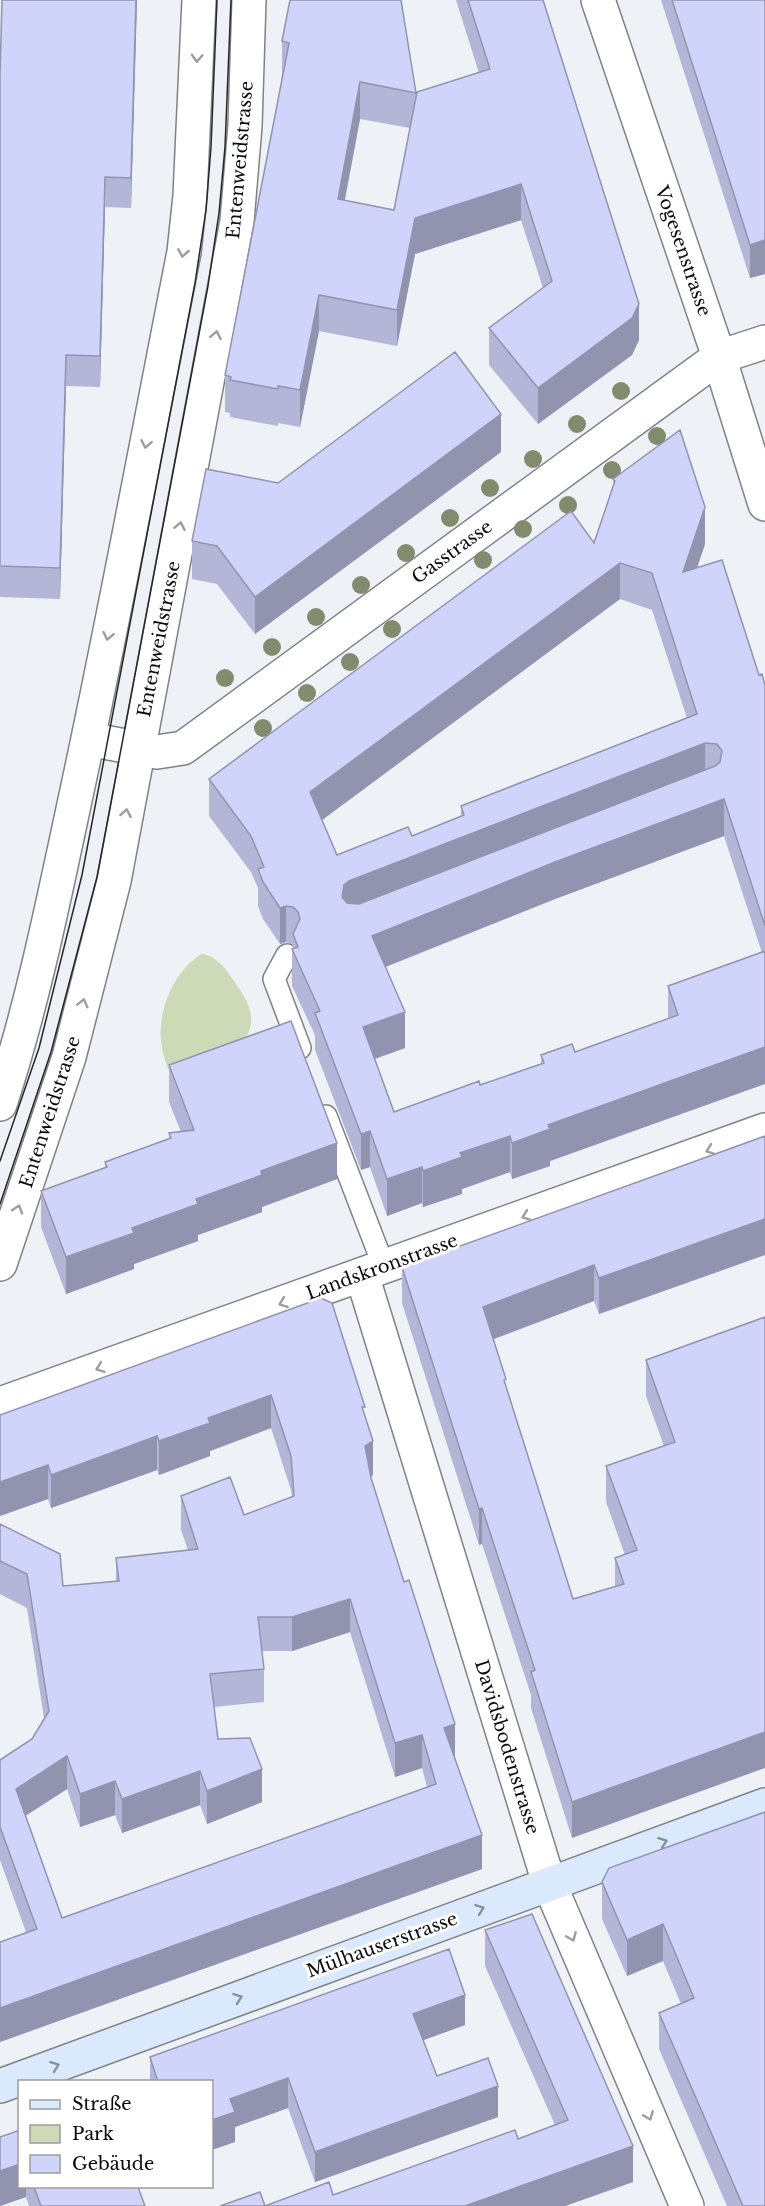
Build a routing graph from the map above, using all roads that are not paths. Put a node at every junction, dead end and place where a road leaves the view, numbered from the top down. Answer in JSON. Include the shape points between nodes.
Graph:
{"nodes":[{"id":1,"x":199,"y":0,"type":"edge"},
{"id":2,"x":249,"y":0,"type":"edge"},
{"id":3,"x":598,"y":0,"type":"edge"},
{"id":4,"x":765,"y":342,"type":"edge"},
{"id":5,"x":719,"y":357,"type":"junction"},
{"id":6,"x":765,"y":504,"type":"edge"},
{"id":7,"x":88,"y":739,"type":"junction"},
{"id":8,"x":138,"y":749,"type":"junction"},
{"id":9,"x":287,"y":955,"type":"dead end"},
{"id":10,"x":307,"y":1066,"type":"edge"},
{"id":11,"x":320,"y":1099,"type":"edge"},
{"id":12,"x":0,"y":1104,"type":"edge"},
{"id":13,"x":765,"y":1130,"type":"edge"},
{"id":14,"x":0,"y":1264,"type":"edge"},
{"id":15,"x":373,"y":1271,"type":"junction"},
{"id":16,"x":0,"y":1404,"type":"edge"},
{"id":17,"x":765,"y":1805,"type":"edge"},
{"id":18,"x":549,"y":1883,"type":"junction"},
{"id":19,"x":0,"y":2086,"type":"edge"},
{"id":20,"x":687,"y":2206,"type":"edge"}],
"edges":[{"from":1,"to":7,"type":"street","one_way":true,"via":[[184,252]]},
{"from":8,"to":2,"type":"street","name":"Entenweidstrasse","one_way":true,"via":[[237,221]]},
{"from":3,"to":5,"type":"street","name":"Vogesenstrasse"},
{"from":4,"to":5,"type":"street","name":"Gasstrasse"},
{"from":5,"to":6,"type":"street","name":"Vogesenstrasse"},
{"from":5,"to":8,"type":"street","name":"Gasstrasse","via":[[195,741],[169,752]]},
{"from":7,"to":8,"type":"street","name":"Gasstrasse"},
{"from":7,"to":12,"type":"street","via":[[21,1041]]},
{"from":14,"to":8,"type":"street","name":"Entenweidstrasse","one_way":true,"via":[[69,1057],[114,881]]},
{"from":9,"to":10,"type":"lane","via":[[274,979]]},
{"from":11,"to":15,"type":"lane"},
{"from":13,"to":15,"type":"street","name":"Landskronstrasse","one_way":true},
{"from":15,"to":16,"type":"street","name":"Landskronstrasse","one_way":true},
{"from":15,"to":18,"type":"street","name":"Davidsbodenstrasse"},
{"from":18,"to":17,"type":"street","name":"Mülhauserstrasse","one_way":true},
{"from":19,"to":18,"type":"street","name":"Mülhauserstrasse","one_way":true},
{"from":18,"to":20,"type":"street","name":"Davidsbodenstrasse","one_way":true}]}
